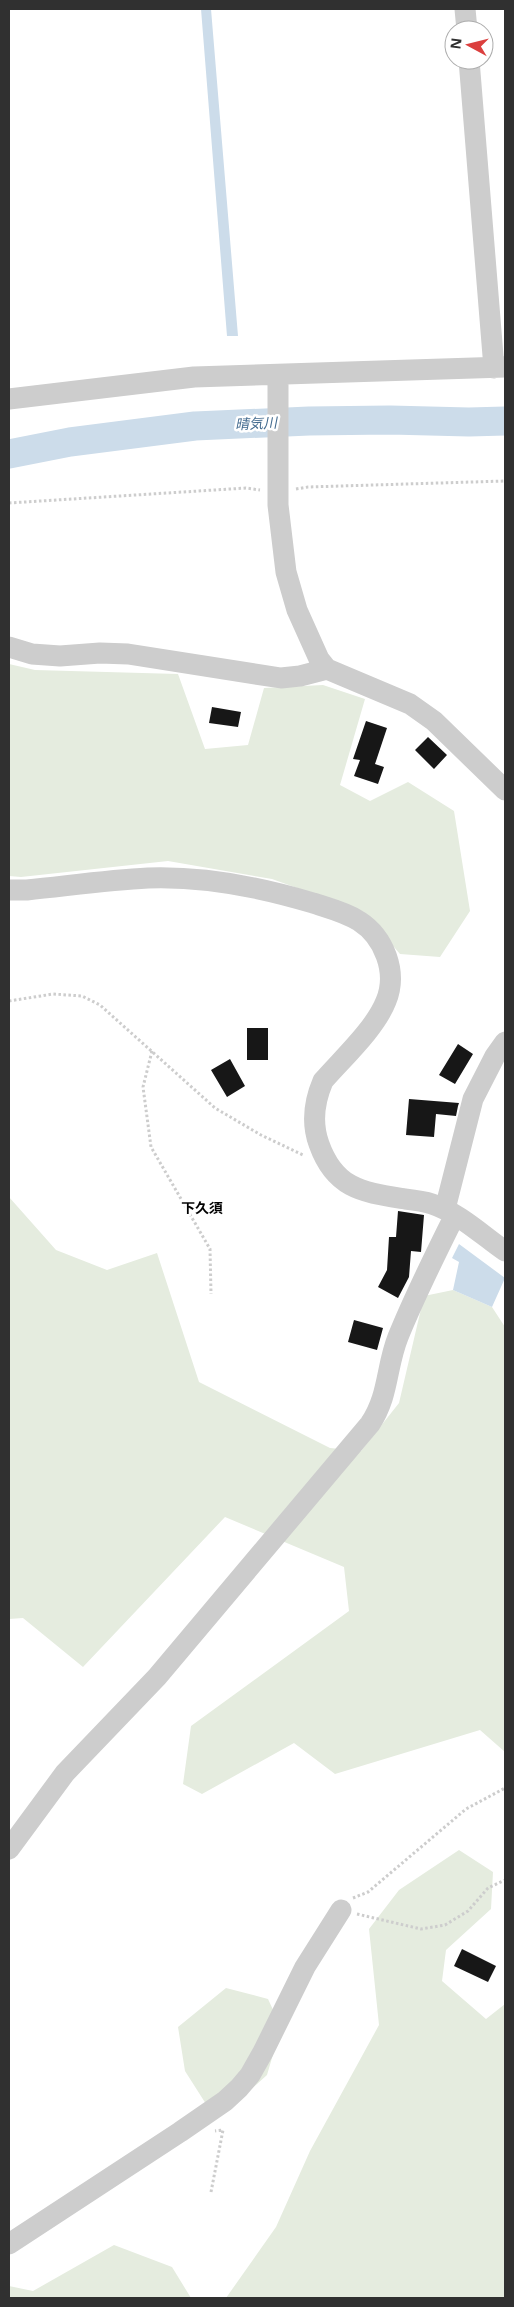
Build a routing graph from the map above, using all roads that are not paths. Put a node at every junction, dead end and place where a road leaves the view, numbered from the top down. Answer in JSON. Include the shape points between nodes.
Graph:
{"nodes":[{"id":1,"x":470,"y":70,"type":"edge"},
{"id":2,"x":500,"y":367,"type":"edge"},
{"id":3,"x":278,"y":375,"type":"junction"},
{"id":4,"x":9,"y":399,"type":"edge"},
{"id":5,"x":9,"y":647,"type":"edge"},
{"id":6,"x":327,"y":669,"type":"junction"},
{"id":7,"x":505,"y":790,"type":"edge"},
{"id":8,"x":9,"y":890,"type":"edge"},
{"id":9,"x":505,"y":1042,"type":"edge"},
{"id":10,"x":450,"y":1212,"type":"junction"},
{"id":11,"x":505,"y":1251,"type":"edge"},
{"id":12,"x":9,"y":1849,"type":"edge"},
{"id":13,"x":341,"y":1910,"type":"road end"},
{"id":14,"x":9,"y":2244,"type":"edge"}],
"edges":[{"from":1,"to":2,"type":"street"},
{"from":2,"to":3,"type":"street"},
{"from":3,"to":4,"type":"street","via":[[194,377]]},
{"from":3,"to":6,"type":"street","via":[[278,505],[286,572],[297,610],[319,659]]},
{"from":5,"to":6,"type":"street","via":[[32,654],[60,656],[128,654],[281,678]]},
{"from":6,"to":7,"type":"street","via":[[410,704],[434,721]]},
{"from":8,"to":10,"type":"street","via":[[149,878],[208,880],[281,893],[342,912],[371,931],[388,959],[390,988],[377,1018],[323,1081],[314,1114],[316,1135],[325,1162],[335,1175],[352,1186],[372,1194],[430,1203]]},
{"from":9,"to":10,"type":"street","via":[[473,1099]]},
{"from":10,"to":11,"type":"street"},
{"from":10,"to":12,"type":"street","via":[[397,1338],[385,1394],[370,1424],[157,1677],[65,1773]]},
{"from":13,"to":14,"type":"street","via":[[305,1967],[250,2075],[225,2101]]}]}
